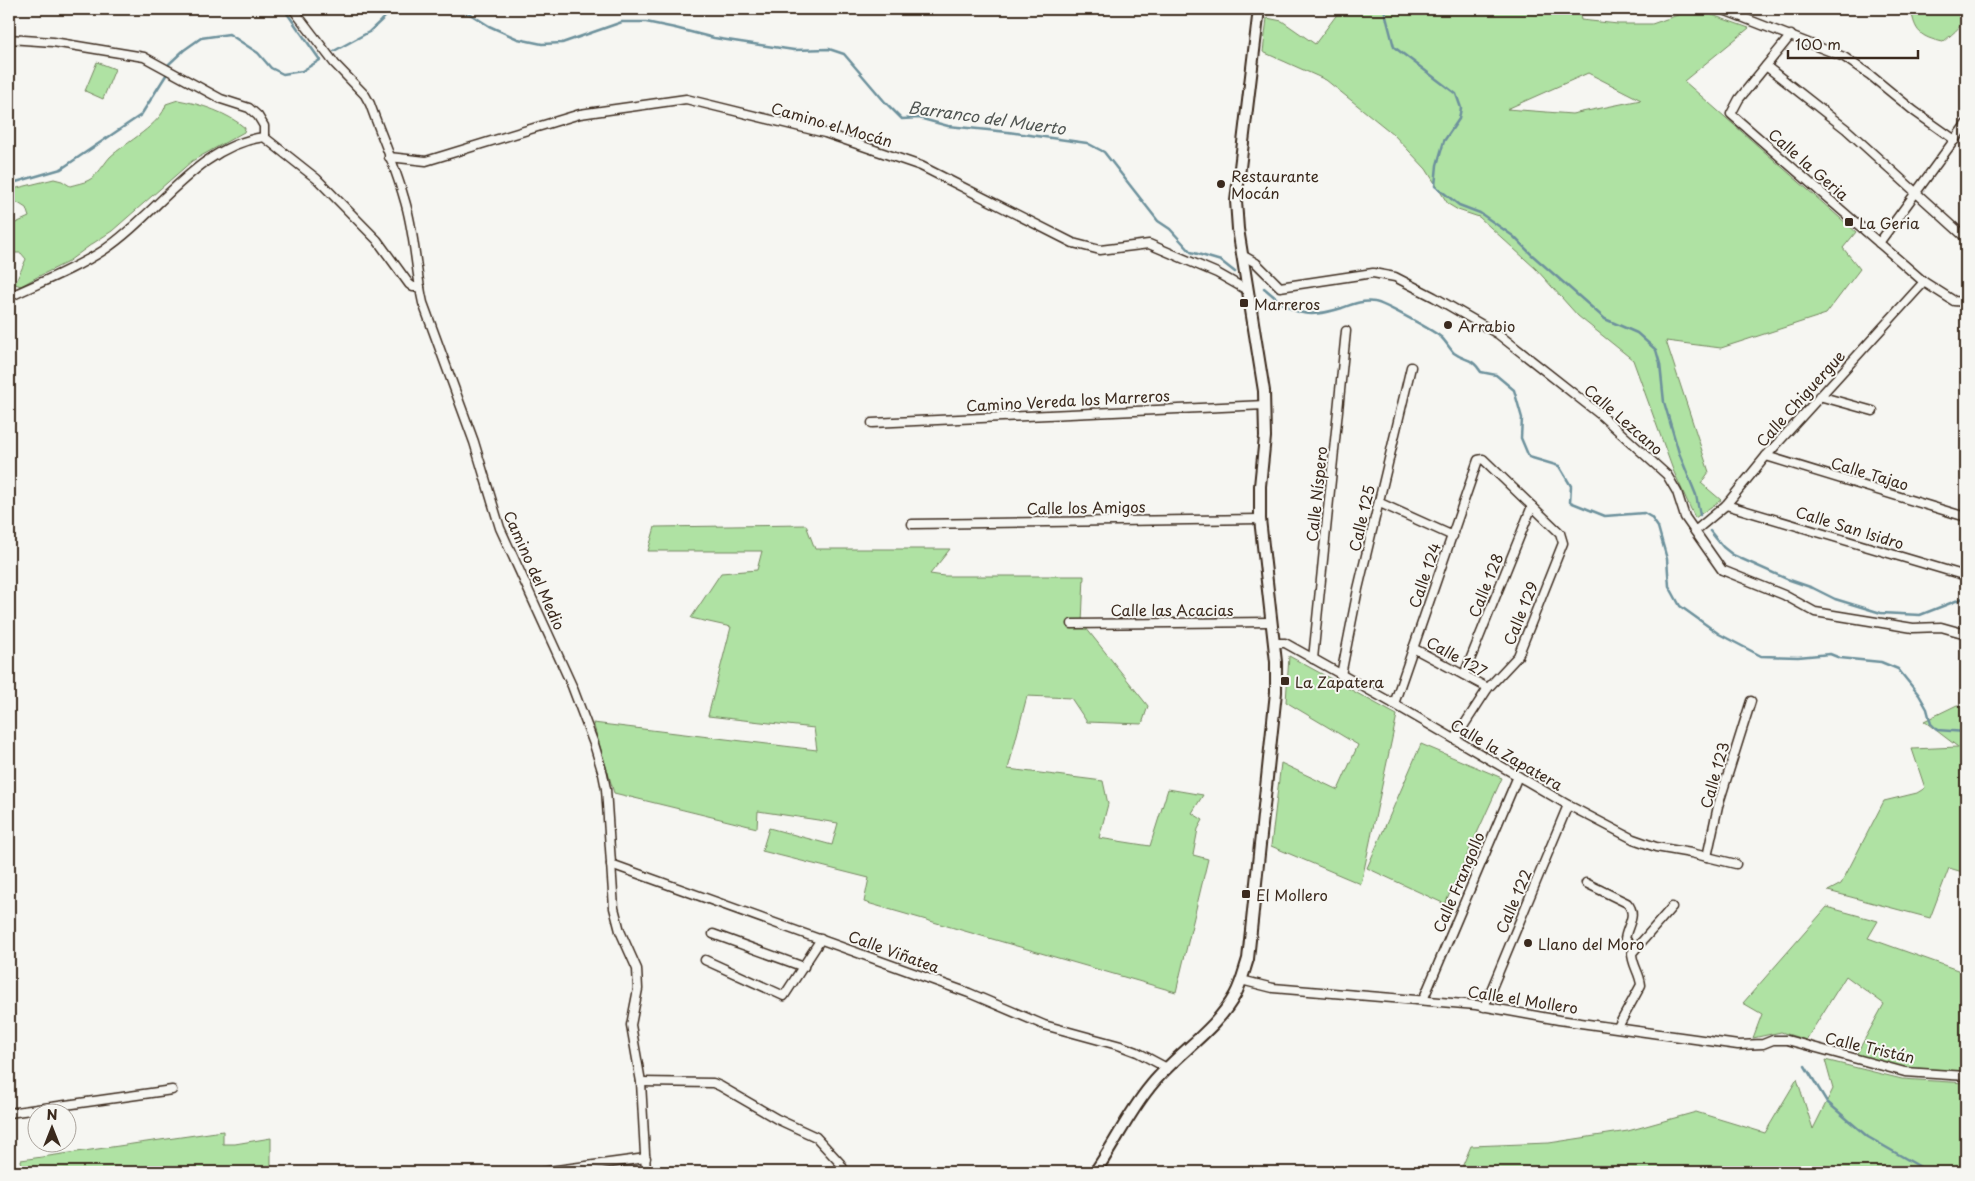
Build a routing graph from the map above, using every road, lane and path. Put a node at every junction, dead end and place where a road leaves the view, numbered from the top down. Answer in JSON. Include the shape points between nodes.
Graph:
{"nodes":[{"id":1,"x":293,"y":9,"type":"edge"},
{"id":2,"x":1259,"y":9,"type":"edge"},
{"id":3,"x":1721,"y":9,"type":"edge"},
{"id":4,"x":1791,"y":35,"type":"junction"},
{"id":5,"x":9,"y":39,"type":"edge"},
{"id":6,"x":1766,"y":66,"type":"junction"},
{"id":7,"x":1966,"y":124,"type":"edge"},
{"id":8,"x":264,"y":137,"type":"junction"},
{"id":9,"x":1955,"y":140,"type":"junction"},
{"id":10,"x":389,"y":157,"type":"junction"},
{"id":11,"x":1916,"y":193,"type":"junction"},
{"id":12,"x":1966,"y":238,"type":"edge"},
{"id":13,"x":1879,"y":243,"type":"junction"},
{"id":14,"x":1242,"y":255,"type":"junction"},
{"id":15,"x":1924,"y":282,"type":"junction"},
{"id":16,"x":420,"y":287,"type":"junction"},
{"id":17,"x":1247,"y":290,"type":"junction"},
{"id":18,"x":9,"y":297,"type":"edge"},
{"id":19,"x":1966,"y":302,"type":"edge"},
{"id":20,"x":1346,"y":330,"type":"dead end"},
{"id":21,"x":1411,"y":367,"type":"dead end"},
{"id":22,"x":1819,"y":396,"type":"junction"},
{"id":23,"x":1265,"y":405,"type":"junction"},
{"id":24,"x":1873,"y":411,"type":"dead end"},
{"id":25,"x":872,"y":423,"type":"dead end"},
{"id":26,"x":1766,"y":456,"type":"junction"},
{"id":27,"x":1380,"y":503,"type":"junction"},
{"id":28,"x":1726,"y":505,"type":"junction"},
{"id":29,"x":1532,"y":506,"type":"junction"},
{"id":30,"x":1966,"y":516,"type":"edge"},
{"id":31,"x":1260,"y":519,"type":"junction"},
{"id":32,"x":912,"y":524,"type":"dead end"},
{"id":33,"x":1695,"y":531,"type":"junction"},
{"id":34,"x":1453,"y":536,"type":"junction"},
{"id":35,"x":1966,"y":576,"type":"edge"},
{"id":36,"x":1271,"y":622,"type":"junction"},
{"id":37,"x":1072,"y":624,"type":"dead end"},
{"id":38,"x":1966,"y":634,"type":"edge"},
{"id":39,"x":1274,"y":643,"type":"junction"},
{"id":40,"x":1413,"y":648,"type":"junction"},
{"id":41,"x":1313,"y":660,"type":"junction"},
{"id":42,"x":1341,"y":675,"type":"junction"},
{"id":43,"x":1464,"y":675,"type":"junction"},
{"id":44,"x":1488,"y":688,"type":"junction"},
{"id":45,"x":1752,"y":701,"type":"dead end"},
{"id":46,"x":1394,"y":704,"type":"junction"},
{"id":47,"x":1455,"y":739,"type":"junction"},
{"id":48,"x":1518,"y":776,"type":"junction"},
{"id":49,"x":1568,"y":805,"type":"junction"},
{"id":50,"x":1707,"y":857,"type":"junction"},
{"id":51,"x":610,"y":864,"type":"junction"},
{"id":52,"x":1736,"y":864,"type":"dead end"},
{"id":53,"x":1586,"y":883,"type":"dead end"},
{"id":54,"x":1672,"y":907,"type":"dead end"},
{"id":55,"x":713,"y":934,"type":"dead end"},
{"id":56,"x":821,"y":939,"type":"junction"},
{"id":57,"x":1635,"y":949,"type":"junction"},
{"id":58,"x":705,"y":960,"type":"dead end"},
{"id":59,"x":804,"y":967,"type":"junction"},
{"id":60,"x":1241,"y":980,"type":"junction"},
{"id":61,"x":1423,"y":1000,"type":"junction"},
{"id":62,"x":1484,"y":1007,"type":"junction"},
{"id":63,"x":1618,"y":1027,"type":"junction"},
{"id":64,"x":1799,"y":1043,"type":"joint"},
{"id":65,"x":1166,"y":1068,"type":"junction"},
{"id":66,"x":1966,"y":1076,"type":"edge"},
{"id":67,"x":641,"y":1082,"type":"junction"},
{"id":68,"x":172,"y":1090,"type":"dead end"},
{"id":69,"x":9,"y":1113,"type":"edge"},
{"id":70,"x":646,"y":1158,"type":"junction"},
{"id":71,"x":542,"y":1172,"type":"edge"},
{"id":72,"x":646,"y":1172,"type":"edge"},
{"id":73,"x":845,"y":1172,"type":"edge"},
{"id":74,"x":1095,"y":1172,"type":"edge"}],
"edges":[{"from":1,"to":10,"type":"street","name":"Camino del Medio","via":[[334,64],[365,95]]},
{"from":2,"to":14,"type":"main road","via":[[1238,177],[1238,229]]},
{"from":3,"to":4,"type":"street"},
{"from":4,"to":6,"type":"street"},
{"from":4,"to":9,"type":"street","via":[[1844,57]]},
{"from":5,"to":8,"type":"street","via":[[53,42],[144,57],[221,99],[249,108],[264,126]]},
{"from":6,"to":11,"type":"street","via":[[1846,130]]},
{"from":6,"to":13,"type":"street","name":"Calle la Geria","via":[[1731,114]]},
{"from":7,"to":9,"type":"street"},
{"from":8,"to":16,"type":"street","via":[[317,179],[378,240],[409,284]]},
{"from":8,"to":18,"type":"street","via":[[236,145],[198,168],[105,249],[83,263]]},
{"from":9,"to":11,"type":"street"},
{"from":10,"to":16,"type":"street","name":"Camino del Medio","via":[[405,198]]},
{"from":10,"to":17,"type":"street","name":"Camino el Mocán","via":[[426,161],[580,114],[686,99],[833,136],[921,166],[1073,243],[1100,250],[1149,244],[1217,272]]},
{"from":11,"to":12,"type":"street"},
{"from":11,"to":13,"type":"street"},
{"from":13,"to":15,"type":"street","name":"Calle la Geria"},
{"from":14,"to":17,"type":"main road"},
{"from":14,"to":33,"type":"street","name":"Calle Lezcano","via":[[1256,263],[1280,288],[1373,273],[1395,277],[1498,334],[1602,416],[1667,475]]},
{"from":15,"to":19,"type":"street","name":"Calle la Geria","via":[[1954,301]]},
{"from":15,"to":22,"type":"street","name":"Calle Chiguergue"},
{"from":16,"to":51,"type":"street","name":"Camino del Medio","via":[[500,528],[572,686],[594,744],[606,789]]},
{"from":17,"to":23,"type":"main road"},
{"from":20,"to":41,"type":"street","name":"Calle Níspero"},
{"from":21,"to":27,"type":"street","name":"Calle 125"},
{"from":22,"to":24,"type":"street"},
{"from":22,"to":26,"type":"street","name":"Calle Chiguergue"},
{"from":23,"to":25,"type":"street","name":"Camino Vereda los Marreros"},
{"from":23,"to":31,"type":"main road"},
{"from":26,"to":28,"type":"street","name":"Calle Chiguergue"},
{"from":26,"to":30,"type":"street","name":"Calle Tajao"},
{"from":27,"to":34,"type":"street"},
{"from":27,"to":42,"type":"street","name":"Calle 125"},
{"from":28,"to":33,"type":"street","name":"Calle Chiguergue"},
{"from":28,"to":35,"type":"street","name":"Calle San Isidro"},
{"from":29,"to":34,"type":"street","name":"Calle 124","via":[[1483,459],[1478,460]]},
{"from":29,"to":43,"type":"street","name":"Calle 128"},
{"from":29,"to":44,"type":"street","name":"Calle 129","via":[[1563,538],[1563,542],[1518,656]]},
{"from":31,"to":32,"type":"street","name":"Calle los Amigos"},
{"from":31,"to":36,"type":"main road"},
{"from":33,"to":38,"type":"street","name":"Calle Lezcano","via":[[1722,570],[1784,594],[1816,612],[1913,628],[1941,627]]},
{"from":34,"to":40,"type":"street","name":"Calle 124"},
{"from":36,"to":37,"type":"street","name":"Calle las Acacias"},
{"from":36,"to":39,"type":"main road"},
{"from":39,"to":41,"type":"street","name":"Calle la Zapatera","via":[[1285,643]]},
{"from":39,"to":60,"type":"main road","via":[[1276,692],[1248,959]]},
{"from":40,"to":43,"type":"street","name":"Calle 127"},
{"from":40,"to":46,"type":"street","name":"Calle 124"},
{"from":41,"to":42,"type":"street","name":"Calle la Zapatera"},
{"from":42,"to":46,"type":"street","name":"Calle la Zapatera"},
{"from":43,"to":44,"type":"street","name":"Calle 127"},
{"from":44,"to":47,"type":"street","name":"Calle 129"},
{"from":45,"to":50,"type":"street","name":"Calle 123","via":[[1718,806]]},
{"from":46,"to":47,"type":"street","name":"Calle la Zapatera"},
{"from":47,"to":48,"type":"street","name":"Calle la Zapatera"},
{"from":48,"to":49,"type":"street","name":"Calle la Zapatera"},
{"from":48,"to":61,"type":"street","name":"Calle Frangollo"},
{"from":49,"to":50,"type":"street","name":"Calle la Zapatera","via":[[1633,839]]},
{"from":49,"to":62,"type":"street","name":"Calle 122"},
{"from":50,"to":52,"type":"street","name":"Calle la Zapatera"},
{"from":51,"to":56,"type":"street","name":"Calle Viñatea"},
{"from":51,"to":67,"type":"street","name":"Camino del Medio","via":[[616,920],[637,969],[638,989],[631,1025]]},
{"from":53,"to":57,"type":"street","via":[[1631,907],[1633,916],[1625,938]]},
{"from":54,"to":57,"type":"street"},
{"from":55,"to":59,"type":"street"},
{"from":56,"to":59,"type":"street"},
{"from":56,"to":65,"type":"street","name":"Calle Viñatea","via":[[994,1003],[1044,1025],[1122,1046]]},
{"from":57,"to":63,"type":"street","via":[[1632,960],[1641,985]]},
{"from":58,"to":59,"type":"street","via":[[784,996]]},
{"from":60,"to":61,"type":"street","name":"Calle el Mollero","via":[[1272,988]]},
{"from":60,"to":65,"type":"main road","via":[[1228,1007],[1215,1024]]},
{"from":61,"to":62,"type":"street","name":"Calle el Mollero"},
{"from":62,"to":63,"type":"street","name":"Calle el Mollero"},
{"from":63,"to":64,"type":"street","name":"Calle el Mollero","via":[[1738,1044],[1762,1044],[1780,1039]]},
{"from":64,"to":66,"type":"street","name":"Calle Tristán","via":[[1905,1072]]},
{"from":65,"to":74,"type":"main road","via":[[1134,1109]]},
{"from":67,"to":70,"type":"street","name":"Camino del Medio"},
{"from":67,"to":73,"type":"street","via":[[720,1086],[816,1138]]},
{"from":68,"to":69,"type":"street"},
{"from":70,"to":71,"type":"street"},
{"from":70,"to":72,"type":"street","name":"Camino del Medio"}]}
